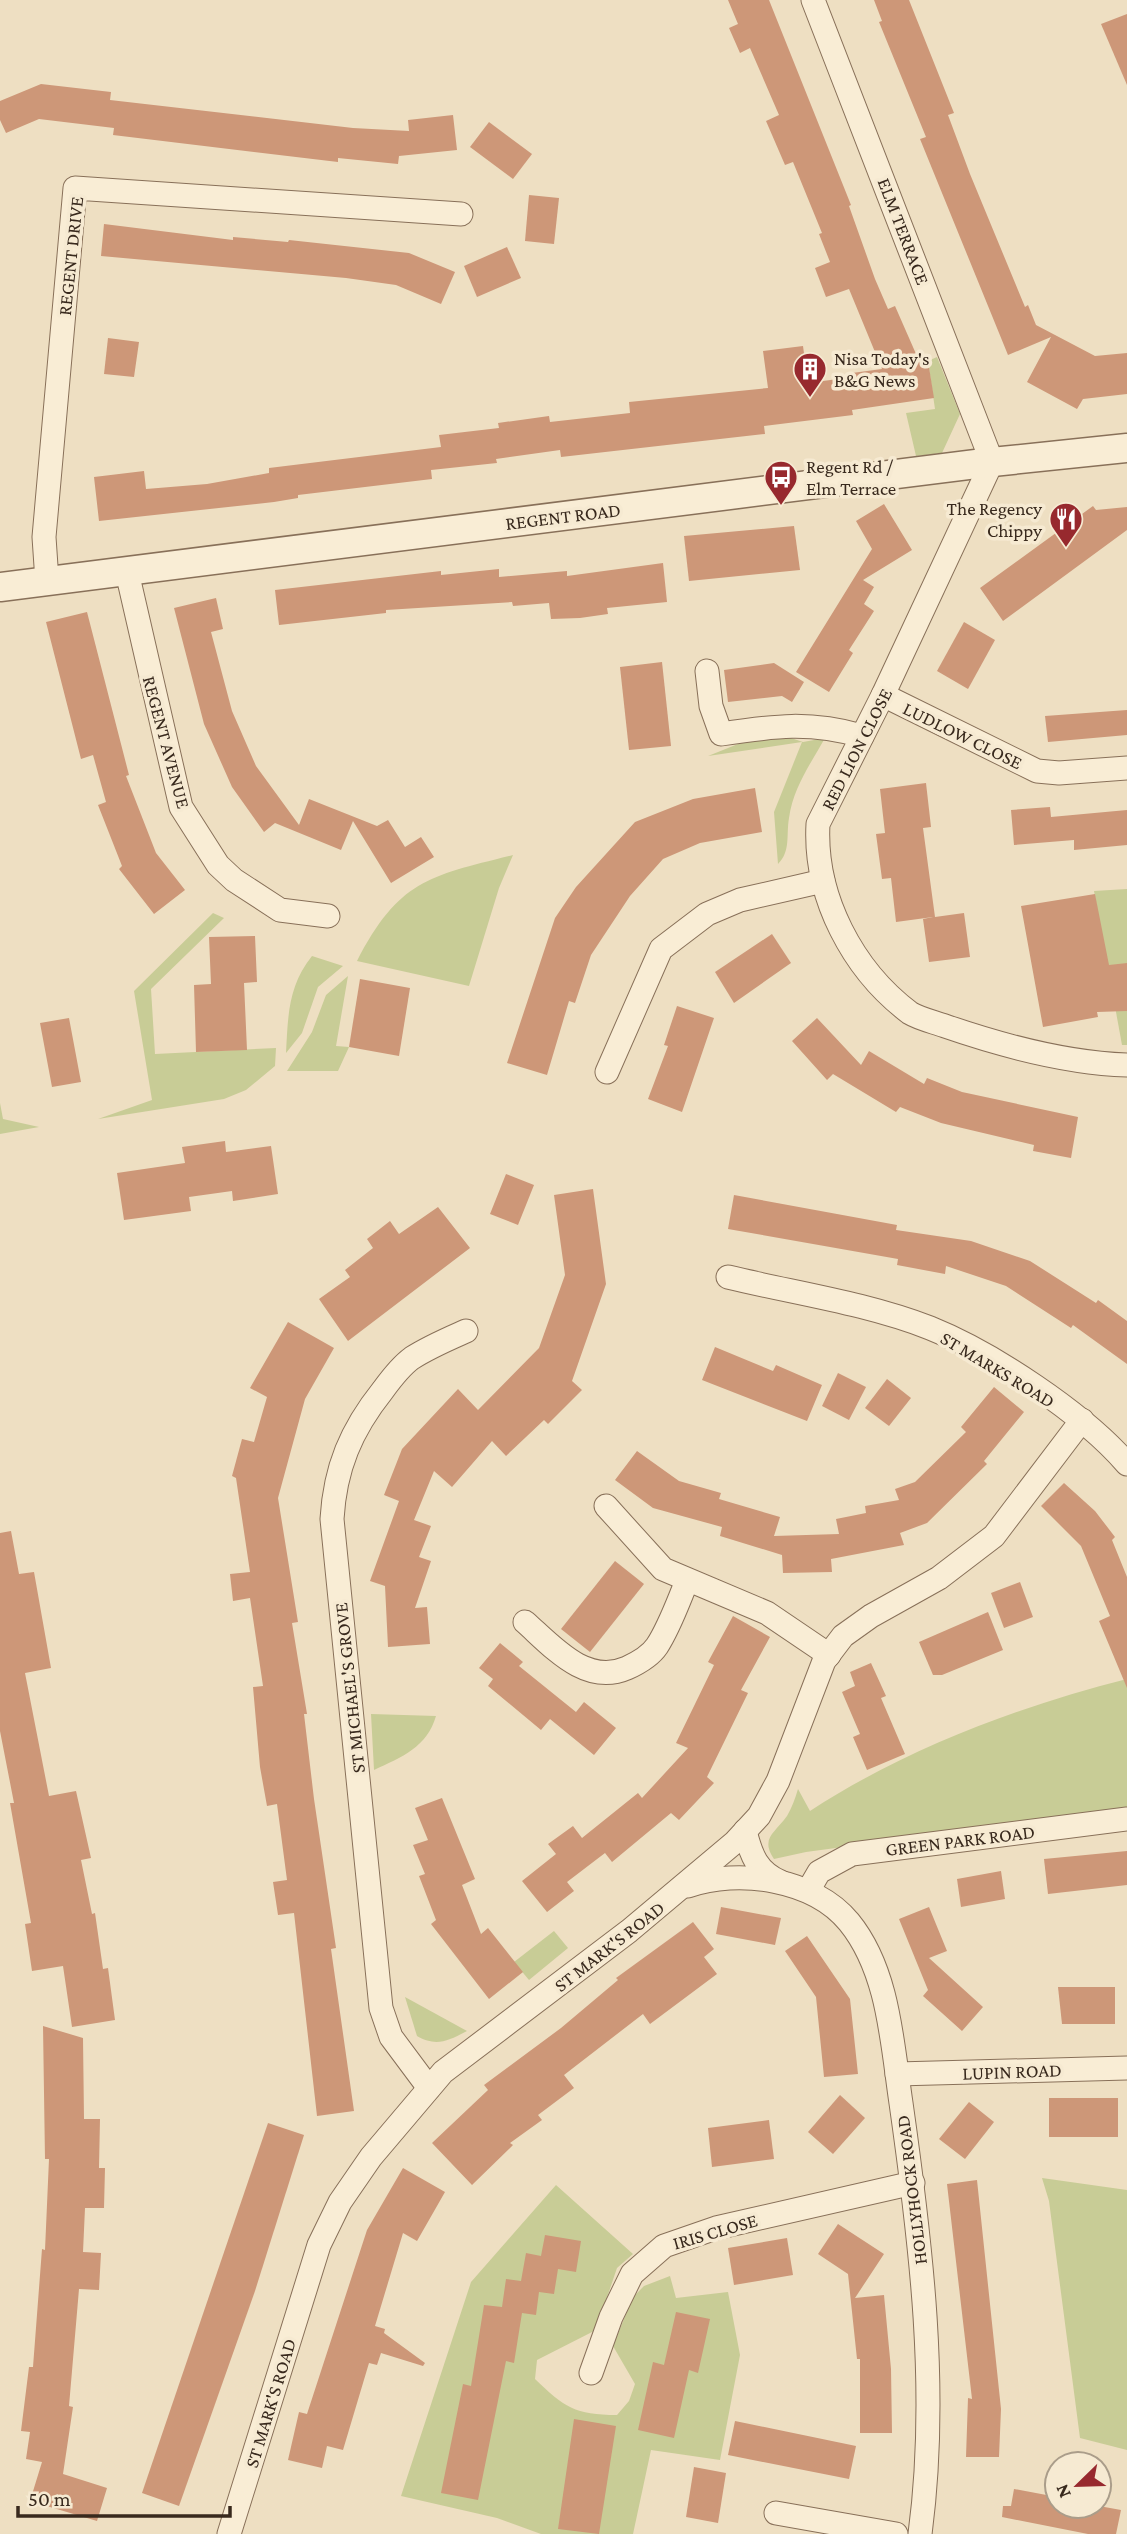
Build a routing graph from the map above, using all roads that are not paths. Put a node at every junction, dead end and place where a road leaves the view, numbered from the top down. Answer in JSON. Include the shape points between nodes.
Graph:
{"nodes":[{"id":1,"x":813,"y":0,"type":"edge"},
{"id":2,"x":461,"y":215,"type":"dead end"},
{"id":3,"x":1127,"y":448,"type":"edge"},
{"id":4,"x":992,"y":462,"type":"junction"},
{"id":5,"x":127,"y":572,"type":"junction"},
{"id":6,"x":47,"y":581,"type":"junction"},
{"id":7,"x":0,"y":587,"type":"edge"},
{"id":8,"x":706,"y":671,"type":"dead end"},
{"id":9,"x":883,"y":695,"type":"junction"},
{"id":10,"x":862,"y":736,"type":"junction"},
{"id":11,"x":1127,"y":768,"type":"edge"},
{"id":12,"x":823,"y":881,"type":"junction"},
{"id":13,"x":328,"y":916,"type":"dead end"},
{"id":14,"x":1127,"y":1065,"type":"edge"},
{"id":15,"x":607,"y":1072,"type":"dead end"},
{"id":16,"x":728,"y":1277,"type":"dead end"},
{"id":17,"x":466,"y":1331,"type":"dead end"},
{"id":18,"x":1082,"y":1420,"type":"junction"},
{"id":19,"x":1127,"y":1464,"type":"edge"},
{"id":20,"x":606,"y":1506,"type":"dead end"},
{"id":21,"x":687,"y":1581,"type":"junction"},
{"id":22,"x":526,"y":1622,"type":"dead end"},
{"id":23,"x":829,"y":1655,"type":"junction"},
{"id":24,"x":1127,"y":1819,"type":"edge"},
{"id":25,"x":745,"y":1831,"type":"junction"},
{"id":26,"x":682,"y":1888,"type":"junction"},
{"id":27,"x":801,"y":1889,"type":"junction"},
{"id":28,"x":1127,"y":2068,"type":"edge"},
{"id":29,"x":897,"y":2074,"type":"junction"},
{"id":30,"x":429,"y":2088,"type":"junction"},
{"id":31,"x":912,"y":2183,"type":"junction"},
{"id":32,"x":591,"y":2372,"type":"dead end"},
{"id":33,"x":776,"y":2513,"type":"dead end"},
{"id":34,"x":229,"y":2534,"type":"edge"},
{"id":35,"x":896,"y":2534,"type":"edge"},
{"id":36,"x":920,"y":2534,"type":"edge"}],
"edges":[{"from":1,"to":4,"type":"street","name":"ELM TERRACE"},
{"from":2,"to":6,"type":"street","name":"REGENT DRIVE","via":[[75,188],[44,537]]},
{"from":3,"to":4,"type":"street","name":"REGENT ROAD"},
{"from":4,"to":5,"type":"street","name":"REGENT ROAD"},
{"from":4,"to":9,"type":"street","name":"RED LION CLOSE"},
{"from":5,"to":6,"type":"street","name":"REGENT ROAD"},
{"from":5,"to":13,"type":"street","name":"REGENT AVENUE","via":[[181,807],[218,865],[234,880],[280,910]]},
{"from":6,"to":7,"type":"street","name":"REGENT ROAD"},
{"from":8,"to":10,"type":"street","via":[[721,734],[789,724]]},
{"from":9,"to":10,"type":"street","name":"RED LION CLOSE"},
{"from":9,"to":11,"type":"street","name":"LUDLOW CLOSE","via":[[1037,771],[1059,774]]},
{"from":10,"to":12,"type":"street","name":"RED LION CLOSE","via":[[818,824]]},
{"from":12,"to":14,"type":"street","name":"RED LION CLOSE","via":[[836,918],[866,973],[913,1014],[994,1044]]},
{"from":12,"to":15,"type":"street","via":[[729,904],[707,914],[662,949]]},
{"from":16,"to":18,"type":"street","name":"ST MARKS ROAD","via":[[931,1329],[998,1364]]},
{"from":17,"to":30,"type":"street","name":"ST MICHAEL'S GROVE","via":[[410,1359],[374,1401],[341,1458],[332,1519],[381,2008],[397,2046]]},
{"from":18,"to":19,"type":"street","name":"ST MARKS ROAD"},
{"from":18,"to":23,"type":"street","name":"ST MARK'S ROAD","via":[[994,1536],[939,1578],[842,1636]]},
{"from":20,"to":21,"type":"street","via":[[663,1569]]},
{"from":21,"to":22,"type":"street","via":[[656,1647],[637,1664],[617,1672],[597,1673],[578,1665]]},
{"from":21,"to":23,"type":"street","via":[[767,1613]]},
{"from":23,"to":25,"type":"street","name":"ST MARK'S ROAD","via":[[778,1781]]},
{"from":24,"to":27,"type":"street","name":"GREEN PARK ROAD","via":[[852,1854],[819,1872]]},
{"from":25,"to":26,"type":"street","name":"ST MARK'S ROAD"},
{"from":25,"to":27,"type":"street","name":"HOLLYHOCK ROAD","via":[[757,1865],[767,1876]]},
{"from":26,"to":27,"type":"street","name":"HOLLYHOCK ROAD","via":[[704,1880],[748,1879]]},
{"from":26,"to":30,"type":"street","name":"ST MARK'S ROAD"},
{"from":27,"to":29,"type":"street","name":"HOLLYHOCK ROAD","via":[[822,1897],[849,1922],[867,1953],[884,1994]]},
{"from":28,"to":29,"type":"street","name":"LUPIN ROAD"},
{"from":29,"to":31,"type":"street","name":"HOLLYHOCK ROAD"},
{"from":30,"to":34,"type":"street","name":"ST MARK'S ROAD","via":[[371,2157],[340,2202],[319,2245]]},
{"from":31,"to":32,"type":"street","name":"IRIS CLOSE","via":[[716,2228],[664,2246],[632,2274]]},
{"from":31,"to":36,"type":"street","name":"HOLLYHOCK ROAD","via":[[925,2315],[928,2475]]},
{"from":33,"to":35,"type":"street"}]}
